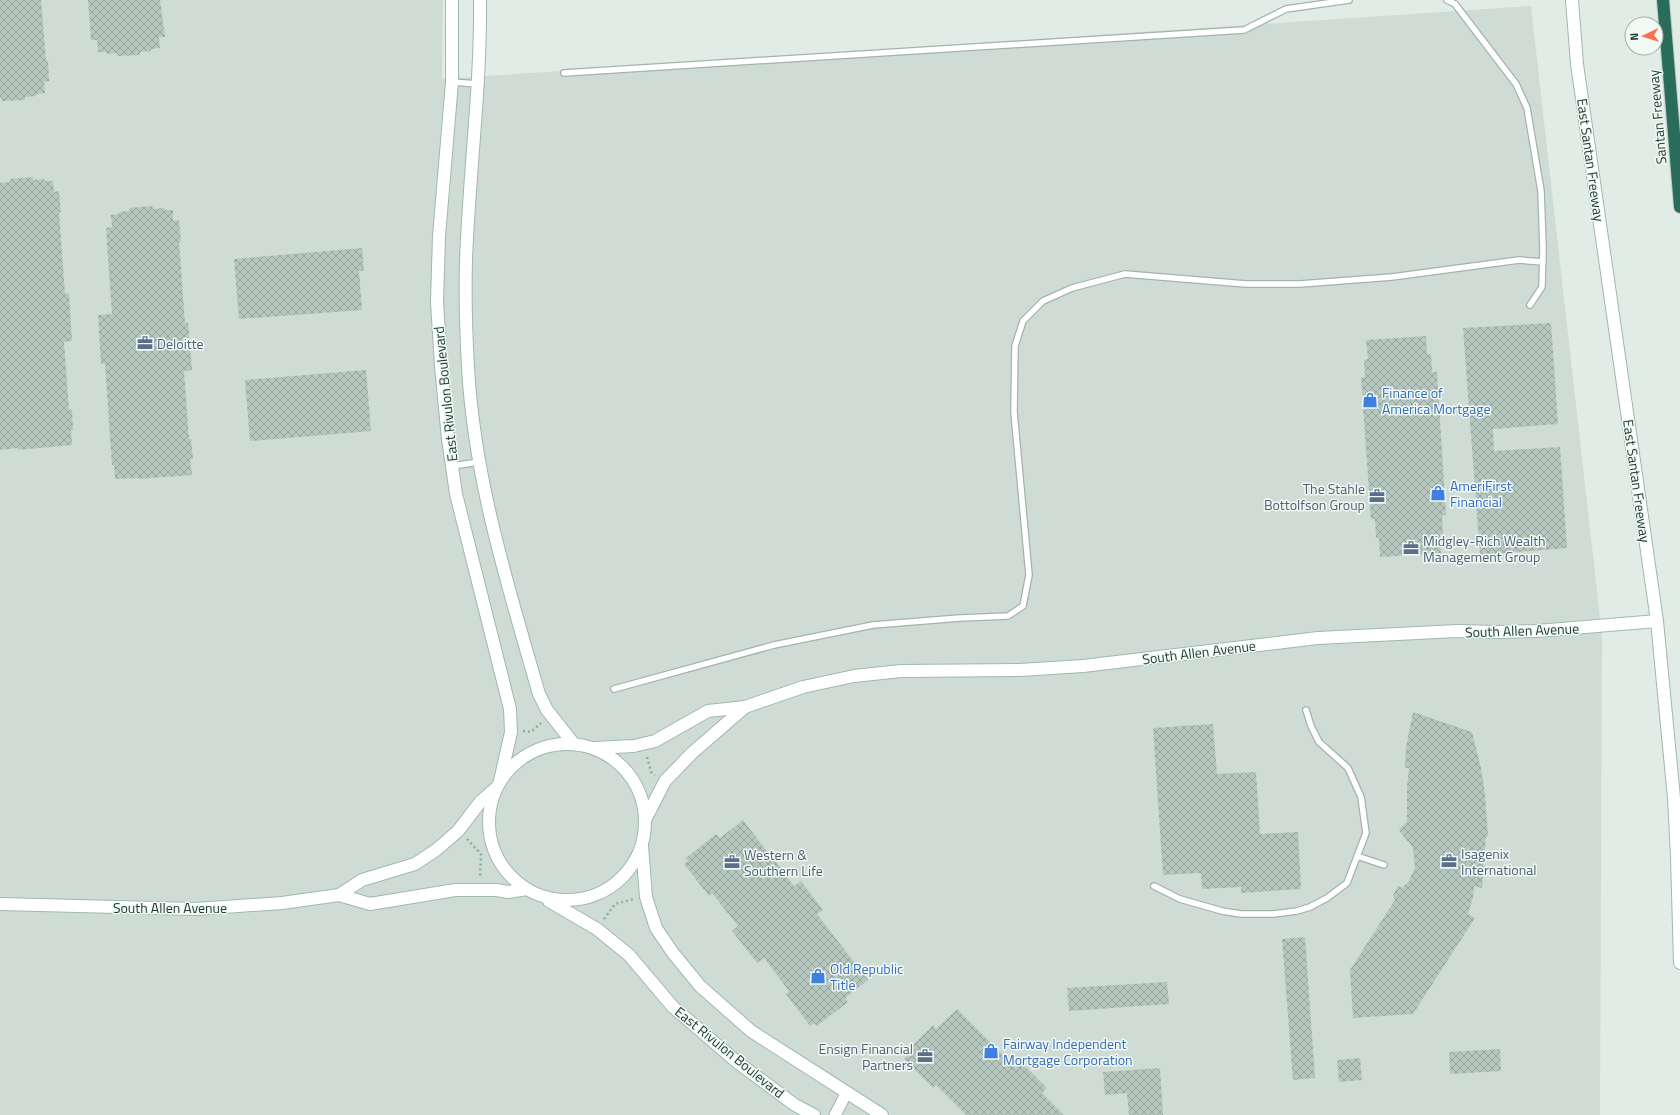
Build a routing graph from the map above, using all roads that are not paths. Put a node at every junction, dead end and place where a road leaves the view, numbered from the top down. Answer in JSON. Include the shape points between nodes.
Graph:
{"nodes":[{"id":1,"x":452,"y":0,"type":"edge"},
{"id":2,"x":480,"y":0,"type":"edge"},
{"id":3,"x":1349,"y":0,"type":"edge"},
{"id":4,"x":1447,"y":0,"type":"edge"},
{"id":5,"x":1572,"y":0,"type":"edge"},
{"id":6,"x":1663,"y":0,"type":"edge"},
{"id":7,"x":564,"y":73,"type":"dead end"},
{"id":8,"x":452,"y":82,"type":"junction"},
{"id":9,"x":478,"y":84,"type":"junction"},
{"id":10,"x":1680,"y":207,"type":"edge"},
{"id":11,"x":1543,"y":262,"type":"junction"},
{"id":12,"x":1530,"y":305,"type":"dead end"},
{"id":13,"x":479,"y":462,"type":"junction"},
{"id":14,"x":452,"y":466,"type":"junction"},
{"id":15,"x":1657,"y":621,"type":"junction"},
{"id":16,"x":614,"y":689,"type":"dead end"},
{"id":17,"x":745,"y":707,"type":"junction"},
{"id":18,"x":1306,"y":710,"type":"dead end"},
{"id":19,"x":573,"y":743,"type":"junction"},
{"id":20,"x":594,"y":748,"type":"junction"},
{"id":21,"x":498,"y":784,"type":"junction"},
{"id":22,"x":646,"y":820,"type":"junction"},
{"id":23,"x":642,"y":845,"type":"junction"},
{"id":24,"x":1357,"y":856,"type":"junction"},
{"id":25,"x":1384,"y":865,"type":"dead end"},
{"id":26,"x":1154,"y":886,"type":"dead end"},
{"id":27,"x":527,"y":890,"type":"junction"},
{"id":28,"x":339,"y":895,"type":"junction"},
{"id":29,"x":539,"y":895,"type":"junction"},
{"id":30,"x":0,"y":904,"type":"edge"},
{"id":31,"x":1680,"y":963,"type":"edge"},
{"id":32,"x":847,"y":1092,"type":"junction"},
{"id":33,"x":814,"y":1115,"type":"edge"},
{"id":34,"x":835,"y":1115,"type":"edge"},
{"id":35,"x":882,"y":1115,"type":"edge"}],
"edges":[{"from":1,"to":8,"type":"street","name":"East Rivulon Boulevard"},
{"from":2,"to":9,"type":"street","name":"East Rivulon Boulevard"},
{"from":3,"to":7,"type":"lane","via":[[1286,9],[1244,30]]},
{"from":4,"to":11,"type":"lane","via":[[1455,4],[1516,84],[1527,108],[1541,191]]},
{"from":5,"to":15,"type":"street","name":"East Santan Freeway","via":[[1577,64]]},
{"from":6,"to":10,"type":"highway","name":"Santan Freeway"},
{"from":8,"to":9,"type":"lane"},
{"from":8,"to":14,"type":"street","name":"East Rivulon Boulevard","via":[[439,236],[437,302]]},
{"from":9,"to":13,"type":"street","name":"East Rivulon Boulevard","via":[[466,289],[468,368]]},
{"from":11,"to":12,"type":"lane","via":[[1542,287]]},
{"from":11,"to":16,"type":"lane","via":[[1519,260],[1392,277],[1300,284],[1246,284],[1125,274],[1072,288],[1043,300],[1023,321],[1015,346],[1014,412],[1029,575],[1023,606],[1008,616],[866,626],[774,645]]},
{"from":13,"to":14,"type":"lane"},
{"from":13,"to":19,"type":"street","name":"East Rivulon Boulevard","via":[[497,544],[539,694],[547,710]]},
{"from":14,"to":21,"type":"street","name":"East Rivulon Boulevard","via":[[456,494],[510,709],[511,732]]},
{"from":15,"to":17,"type":"street","name":"South Allen Avenue","via":[[1538,631],[1456,631],[1310,638],[1083,666],[1028,670],[901,671],[854,676],[803,687]]},
{"from":15,"to":31,"type":"street","name":"East Santan Freeway","via":[[1678,857]]},
{"from":17,"to":20,"type":"street","name":"South Allen Avenue","via":[[708,711],[655,741],[634,746]]},
{"from":17,"to":22,"type":"street","name":"South Allen Avenue","via":[[692,752],[666,782]]},
{"from":18,"to":24,"type":"lane","via":[[1319,742],[1348,768],[1362,797],[1366,833]]},
{"from":19,"to":20,"type":"street"},
{"from":19,"to":21,"type":"street","via":[[552,744],[531,752],[513,764]]},
{"from":20,"to":22,"type":"street","via":[[615,759],[631,776],[641,797]]},
{"from":21,"to":27,"type":"street","name":"East Rivulon Boulevard","via":[[491,804],[489,829],[495,853],[508,874]]},
{"from":21,"to":28,"type":"street","name":"South Allen Avenue","via":[[458,830],[416,864],[362,880]]},
{"from":22,"to":23,"type":"street"},
{"from":23,"to":29,"type":"street","via":[[630,868],[612,886],[589,897],[564,900]]},
{"from":23,"to":32,"type":"street","via":[[646,897],[656,928],[700,986],[751,1031]]},
{"from":24,"to":25,"type":"lane"},
{"from":24,"to":26,"type":"lane","via":[[1347,883],[1310,907],[1297,911],[1273,914],[1222,911],[1180,899]]},
{"from":27,"to":28,"type":"street","name":"South Allen Avenue","via":[[455,890],[370,904]]},
{"from":27,"to":29,"type":"street"},
{"from":28,"to":30,"type":"street","name":"South Allen Avenue","via":[[282,903],[195,909]]},
{"from":29,"to":33,"type":"street","name":"East Rivulon Boulevard","via":[[597,929],[629,955],[673,1007],[738,1062],[795,1105]]},
{"from":32,"to":34,"type":"street"},
{"from":32,"to":35,"type":"street"}]}
